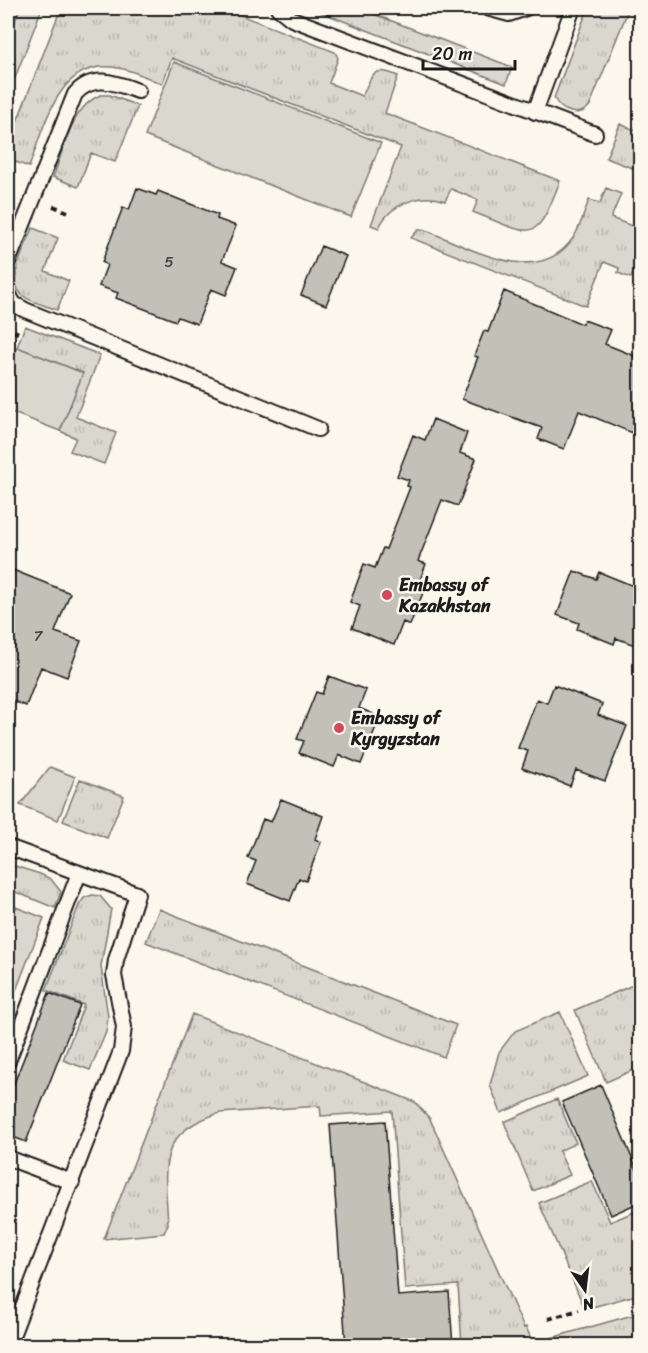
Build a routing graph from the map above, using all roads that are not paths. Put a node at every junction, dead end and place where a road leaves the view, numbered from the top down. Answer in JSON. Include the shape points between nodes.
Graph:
{"nodes":[{"id":1,"x":278,"y":8,"type":"edge"},
{"id":2,"x":487,"y":8,"type":"edge"},
{"id":3,"x":526,"y":8,"type":"edge"},
{"id":4,"x":573,"y":8,"type":"edge"},
{"id":5,"x":138,"y":91,"type":"dead end"},
{"id":6,"x":535,"y":112,"type":"junction"},
{"id":7,"x":595,"y":134,"type":"dead end"},
{"id":8,"x":8,"y":262,"type":"edge"},
{"id":9,"x":8,"y":293,"type":"edge"},
{"id":10,"x":318,"y":429,"type":"dead end"},
{"id":11,"x":8,"y":847,"type":"edge"},
{"id":12,"x":79,"y":873,"type":"junction"},
{"id":13,"x":8,"y":1061,"type":"edge"},
{"id":14,"x":8,"y":1158,"type":"edge"},
{"id":15,"x":72,"y":1182,"type":"junction"},
{"id":16,"x":8,"y":1346,"type":"edge"}],
"edges":[{"from":1,"to":6,"type":"lane","via":[[292,19]]},
{"from":2,"to":3,"type":"lane","via":[[509,14]]},
{"from":4,"to":6,"type":"lane"},
{"from":5,"to":8,"type":"lane","via":[[103,80],[87,84],[75,94]]},
{"from":6,"to":7,"type":"lane"},
{"from":9,"to":10,"type":"lane","via":[[14,304],[25,310]]},
{"from":11,"to":12,"type":"lane"},
{"from":12,"to":13,"type":"lane"},
{"from":12,"to":15,"type":"lane","via":[[137,894],[114,975],[124,1027],[121,1051]]},
{"from":14,"to":15,"type":"lane"},
{"from":15,"to":16,"type":"lane"}]}
